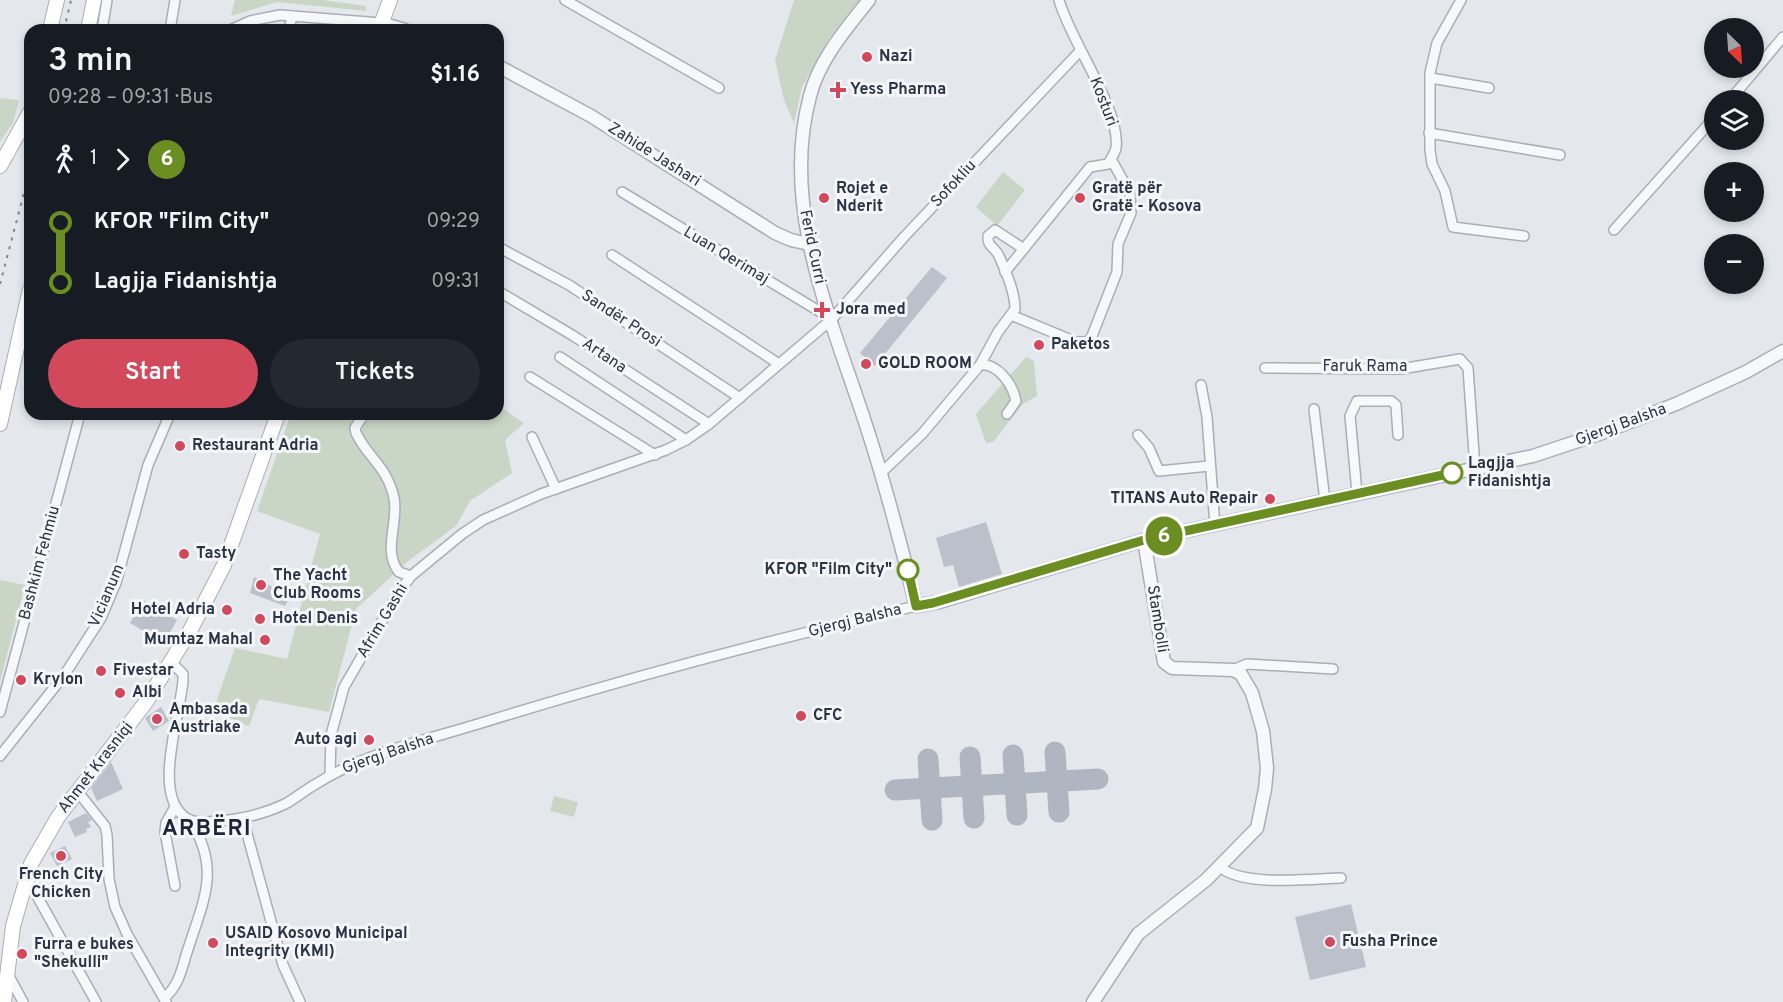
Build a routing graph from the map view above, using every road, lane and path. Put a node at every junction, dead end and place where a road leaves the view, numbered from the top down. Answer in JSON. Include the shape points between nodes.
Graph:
{"nodes":[{"id":1,"x":57,"y":0,"type":"edge"},
{"id":2,"x":94,"y":0,"type":"edge"},
{"id":3,"x":107,"y":0,"type":"edge"},
{"id":4,"x":175,"y":0,"type":"edge"},
{"id":5,"x":390,"y":0,"type":"edge"},
{"id":6,"x":565,"y":0,"type":"edge"},
{"id":7,"x":868,"y":0,"type":"edge"},
{"id":8,"x":1059,"y":0,"type":"edge"},
{"id":9,"x":1461,"y":0,"type":"edge"},
{"id":10,"x":292,"y":16,"type":"junction"},
{"id":11,"x":51,"y":24,"type":"edge"},
{"id":12,"x":89,"y":24,"type":"edge"},
{"id":13,"x":103,"y":24,"type":"edge"},
{"id":14,"x":171,"y":24,"type":"edge"},
{"id":15,"x":245,"y":24,"type":"edge"},
{"id":16,"x":290,"y":24,"type":"edge"},
{"id":17,"x":362,"y":24,"type":"edge"},
{"id":18,"x":381,"y":24,"type":"edge"},
{"id":19,"x":1783,"y":37,"type":"edge"},
{"id":20,"x":1080,"y":51,"type":"junction"},
{"id":21,"x":504,"y":69,"type":"edge"},
{"id":22,"x":1431,"y":78,"type":"junction"},
{"id":23,"x":719,"y":88,"type":"dead end"},
{"id":24,"x":1489,"y":88,"type":"dead end"},
{"id":25,"x":1738,"y":90,"type":"edge"},
{"id":26,"x":24,"y":122,"type":"edge"},
{"id":27,"x":1704,"y":129,"type":"edge"},
{"id":28,"x":1429,"y":133,"type":"junction"},
{"id":29,"x":16,"y":136,"type":"junction"},
{"id":30,"x":0,"y":153,"type":"edge"},
{"id":31,"x":1560,"y":155,"type":"dead end"},
{"id":32,"x":1111,"y":159,"type":"junction"},
{"id":33,"x":0,"y":166,"type":"edge"},
{"id":34,"x":622,"y":192,"type":"dead end"},
{"id":35,"x":1614,"y":230,"type":"dead end"},
{"id":36,"x":1524,"y":236,"type":"dead end"},
{"id":37,"x":809,"y":244,"type":"junction"},
{"id":38,"x":1024,"y":249,"type":"junction"},
{"id":39,"x":504,"y":250,"type":"edge"},
{"id":40,"x":612,"y":255,"type":"dead end"},
{"id":41,"x":1005,"y":272,"type":"junction"},
{"id":42,"x":504,"y":294,"type":"edge"},
{"id":43,"x":1011,"y":315,"type":"junction"},
{"id":44,"x":24,"y":316,"type":"edge"},
{"id":45,"x":831,"y":319,"type":"junction"},
{"id":46,"x":1783,"y":351,"type":"edge"},
{"id":47,"x":560,"y":357,"type":"dead end"},
{"id":48,"x":779,"y":364,"type":"junction"},
{"id":49,"x":980,"y":365,"type":"junction"},
{"id":50,"x":1265,"y":368,"type":"dead end"},
{"id":51,"x":530,"y":377,"type":"dead end"},
{"id":52,"x":1201,"y":385,"type":"dead end"},
{"id":53,"x":740,"y":398,"type":"junction"},
{"id":54,"x":1314,"y":409,"type":"dead end"},
{"id":55,"x":1007,"y":414,"type":"dead end"},
{"id":56,"x":78,"y":420,"type":"edge"},
{"id":57,"x":167,"y":420,"type":"edge"},
{"id":58,"x":276,"y":420,"type":"edge"},
{"id":59,"x":361,"y":420,"type":"edge"},
{"id":60,"x":0,"y":424,"type":"edge"},
{"id":61,"x":709,"y":424,"type":"junction"},
{"id":62,"x":1138,"y":435,"type":"dead end"},
{"id":63,"x":1398,"y":435,"type":"dead end"},
{"id":64,"x":532,"y":437,"type":"dead end"},
{"id":65,"x":687,"y":440,"type":"junction"},
{"id":66,"x":655,"y":455,"type":"junction"},
{"id":67,"x":1209,"y":466,"type":"junction"},
{"id":68,"x":1476,"y":468,"type":"junction"},
{"id":69,"x":881,"y":473,"type":"junction"},
{"id":70,"x":556,"y":489,"type":"junction"},
{"id":71,"x":1357,"y":493,"type":"junction"},
{"id":72,"x":1325,"y":501,"type":"junction"},
{"id":73,"x":1215,"y":526,"type":"junction"},
{"id":74,"x":1144,"y":540,"type":"junction"},
{"id":75,"x":411,"y":576,"type":"junction"},
{"id":76,"x":916,"y":606,"type":"junction"},
{"id":77,"x":172,"y":663,"type":"junction"},
{"id":78,"x":1333,"y":669,"type":"dead end"},
{"id":79,"x":1233,"y":670,"type":"junction"},
{"id":80,"x":0,"y":712,"type":"edge"},
{"id":81,"x":0,"y":756,"type":"edge"},
{"id":82,"x":330,"y":775,"type":"junction"},
{"id":83,"x":78,"y":792,"type":"junction"},
{"id":84,"x":175,"y":807,"type":"junction"},
{"id":85,"x":243,"y":819,"type":"junction"},
{"id":86,"x":190,"y":820,"type":"junction"},
{"id":87,"x":1220,"y":867,"type":"junction"},
{"id":88,"x":27,"y":875,"type":"junction"},
{"id":89,"x":1341,"y":878,"type":"dead end"},
{"id":90,"x":175,"y":886,"type":"dead end"},
{"id":91,"x":7,"y":972,"type":"junction"},
{"id":92,"x":165,"y":1000,"type":"edge"},
{"id":93,"x":4,"y":1002,"type":"edge"},
{"id":94,"x":23,"y":1002,"type":"edge"},
{"id":95,"x":96,"y":1002,"type":"edge"},
{"id":96,"x":300,"y":1002,"type":"edge"},
{"id":97,"x":1093,"y":1002,"type":"edge"}],
"edges":[{"from":1,"to":11,"type":"main road"},
{"from":2,"to":12,"type":"main road"},
{"from":3,"to":13,"type":"street"},
{"from":4,"to":14,"type":"street"},
{"from":5,"to":18,"type":"main road"},
{"from":6,"to":23,"type":"street"},
{"from":7,"to":37,"type":"street","name":"Ferid Curri","via":[[835,44],[809,98],[802,178]]},
{"from":8,"to":20,"type":"street","name":"Kosturi"},
{"from":9,"to":22,"type":"street","via":[[1437,42]]},
{"from":10,"to":15,"type":"street","via":[[260,18]]},
{"from":10,"to":16,"type":"street"},
{"from":10,"to":17,"type":"street"},
{"from":19,"to":25,"type":"street"},
{"from":20,"to":32,"type":"street","name":"Kosturi","via":[[1110,116],[1116,148]]},
{"from":20,"to":45,"type":"street","name":"Sofokliu"},
{"from":21,"to":37,"type":"street","name":"Zahide Jashari","via":[[591,116],[775,233]]},
{"from":22,"to":24,"type":"street"},
{"from":22,"to":28,"type":"street"},
{"from":26,"to":29,"type":"main road"},
{"from":27,"to":35,"type":"street"},
{"from":28,"to":31,"type":"street"},
{"from":28,"to":36,"type":"street","via":[[1432,164],[1445,191],[1453,227]]},
{"from":29,"to":30,"type":"main road"},
{"from":29,"to":33,"type":"main road"},
{"from":32,"to":38,"type":"street","via":[[1108,164],[1090,167]]},
{"from":32,"to":43,"type":"street","via":[[1130,193],[1131,213],[1118,244],[1117,272],[1092,336],[1084,344]]},
{"from":34,"to":45,"type":"street","name":"Luan Qerimaj"},
{"from":37,"to":45,"type":"street","name":"Ferid Curri"},
{"from":38,"to":41,"type":"street"},
{"from":38,"to":41,"type":"street","via":[[992,231],[989,245]]},
{"from":39,"to":53,"type":"street","name":"Sandër Prosi","via":[[569,285]]},
{"from":40,"to":48,"type":"street"},
{"from":41,"to":43,"type":"street","via":[[1015,302]]},
{"from":42,"to":61,"type":"street","name":"Artana"},
{"from":43,"to":49,"type":"street"},
{"from":44,"to":60,"type":"main road"},
{"from":45,"to":48,"type":"street","name":"Sofokliu"},
{"from":45,"to":69,"type":"street","name":"Ferid Curri"},
{"from":46,"to":68,"type":"street","name":"Gjergj Balsha","via":[[1713,388],[1631,422],[1533,456]]},
{"from":47,"to":65,"type":"street"},
{"from":48,"to":53,"type":"street","name":"Sofokliu"},
{"from":49,"to":55,"type":"street","via":[[993,368],[1006,380],[1016,401]]},
{"from":49,"to":69,"type":"street","via":[[922,434]]},
{"from":50,"to":68,"type":"street","name":"Faruk Rama","via":[[1401,369],[1460,359],[1468,368]]},
{"from":51,"to":66,"type":"street"},
{"from":52,"to":67,"type":"street"},
{"from":53,"to":61,"type":"street","name":"Sofokliu"},
{"from":54,"to":72,"type":"street"},
{"from":56,"to":80,"type":"street","name":"Bashkim Fehmiu"},
{"from":57,"to":81,"type":"street","name":"Vicianum","via":[[148,465],[116,583],[100,618],[65,674]]},
{"from":58,"to":77,"type":"main road","name":"Ahmet Krasniqi","via":[[224,565]]},
{"from":59,"to":75,"type":"street","name":"Afrim Gashi","via":[[356,433],[389,482],[395,511],[394,562],[399,572]]},
{"from":61,"to":65,"type":"street","name":"Sofokliu"},
{"from":62,"to":67,"type":"street","via":[[1159,471]]},
{"from":63,"to":71,"type":"street","via":[[1396,405],[1391,401],[1357,400],[1350,416]]},
{"from":64,"to":70,"type":"street"},
{"from":65,"to":66,"type":"street","name":"Sofokliu"},
{"from":66,"to":70,"type":"street","name":"Sofokliu"},
{"from":67,"to":73,"type":"street"},
{"from":68,"to":71,"type":"street","name":"Gjergj Balsha"},
{"from":69,"to":76,"type":"street","name":"Ferid Curri"},
{"from":70,"to":75,"type":"street","name":"Sofokliu","via":[[472,527]]},
{"from":71,"to":72,"type":"street","name":"Gjergj Balsha"},
{"from":72,"to":73,"type":"street","name":"Gjergj Balsha"},
{"from":73,"to":74,"type":"street","name":"Gjergj Balsha"},
{"from":74,"to":76,"type":"street","name":"Gjergj Balsha"},
{"from":74,"to":79,"type":"street","name":"Stambolli","via":[[1164,662],[1180,669]]},
{"from":75,"to":82,"type":"street","name":"Afrim Gashi","via":[[344,687],[331,735]]},
{"from":76,"to":82,"type":"street","name":"Gjergj Balsha","via":[[653,671],[385,752]]},
{"from":77,"to":83,"type":"main road","name":"Ahmet Krasniqi"},
{"from":77,"to":84,"type":"street","via":[[183,674],[170,770]]},
{"from":78,"to":79,"type":"street","name":"Stambolli","via":[[1247,664]]},
{"from":79,"to":87,"type":"street","via":[[1241,674],[1257,704],[1266,750],[1265,789],[1254,833]]},
{"from":82,"to":85,"type":"street","name":"Gjergj Balsha","via":[[286,803]]},
{"from":83,"to":88,"type":"main road","name":"Ahmet Krasniqi","via":[[48,833]]},
{"from":83,"to":92,"type":"street","via":[[105,826],[115,907]]},
{"from":84,"to":86,"type":"street"},
{"from":84,"to":90,"type":"street","via":[[165,832]]},
{"from":85,"to":86,"type":"street","name":"Gjergj Balsha"},
{"from":85,"to":96,"type":"street","via":[[283,965]]},
{"from":86,"to":92,"type":"street","via":[[204,847],[207,890],[183,971]]},
{"from":87,"to":89,"type":"street","via":[[1231,874],[1263,879]]},
{"from":87,"to":97,"type":"street","via":[[1138,934]]},
{"from":88,"to":91,"type":"main road","name":"Ahmet Krasniqi"},
{"from":88,"to":95,"type":"street"},
{"from":91,"to":93,"type":"main road","name":"Ahmet Krasniqi"},
{"from":91,"to":94,"type":"street"}]}
